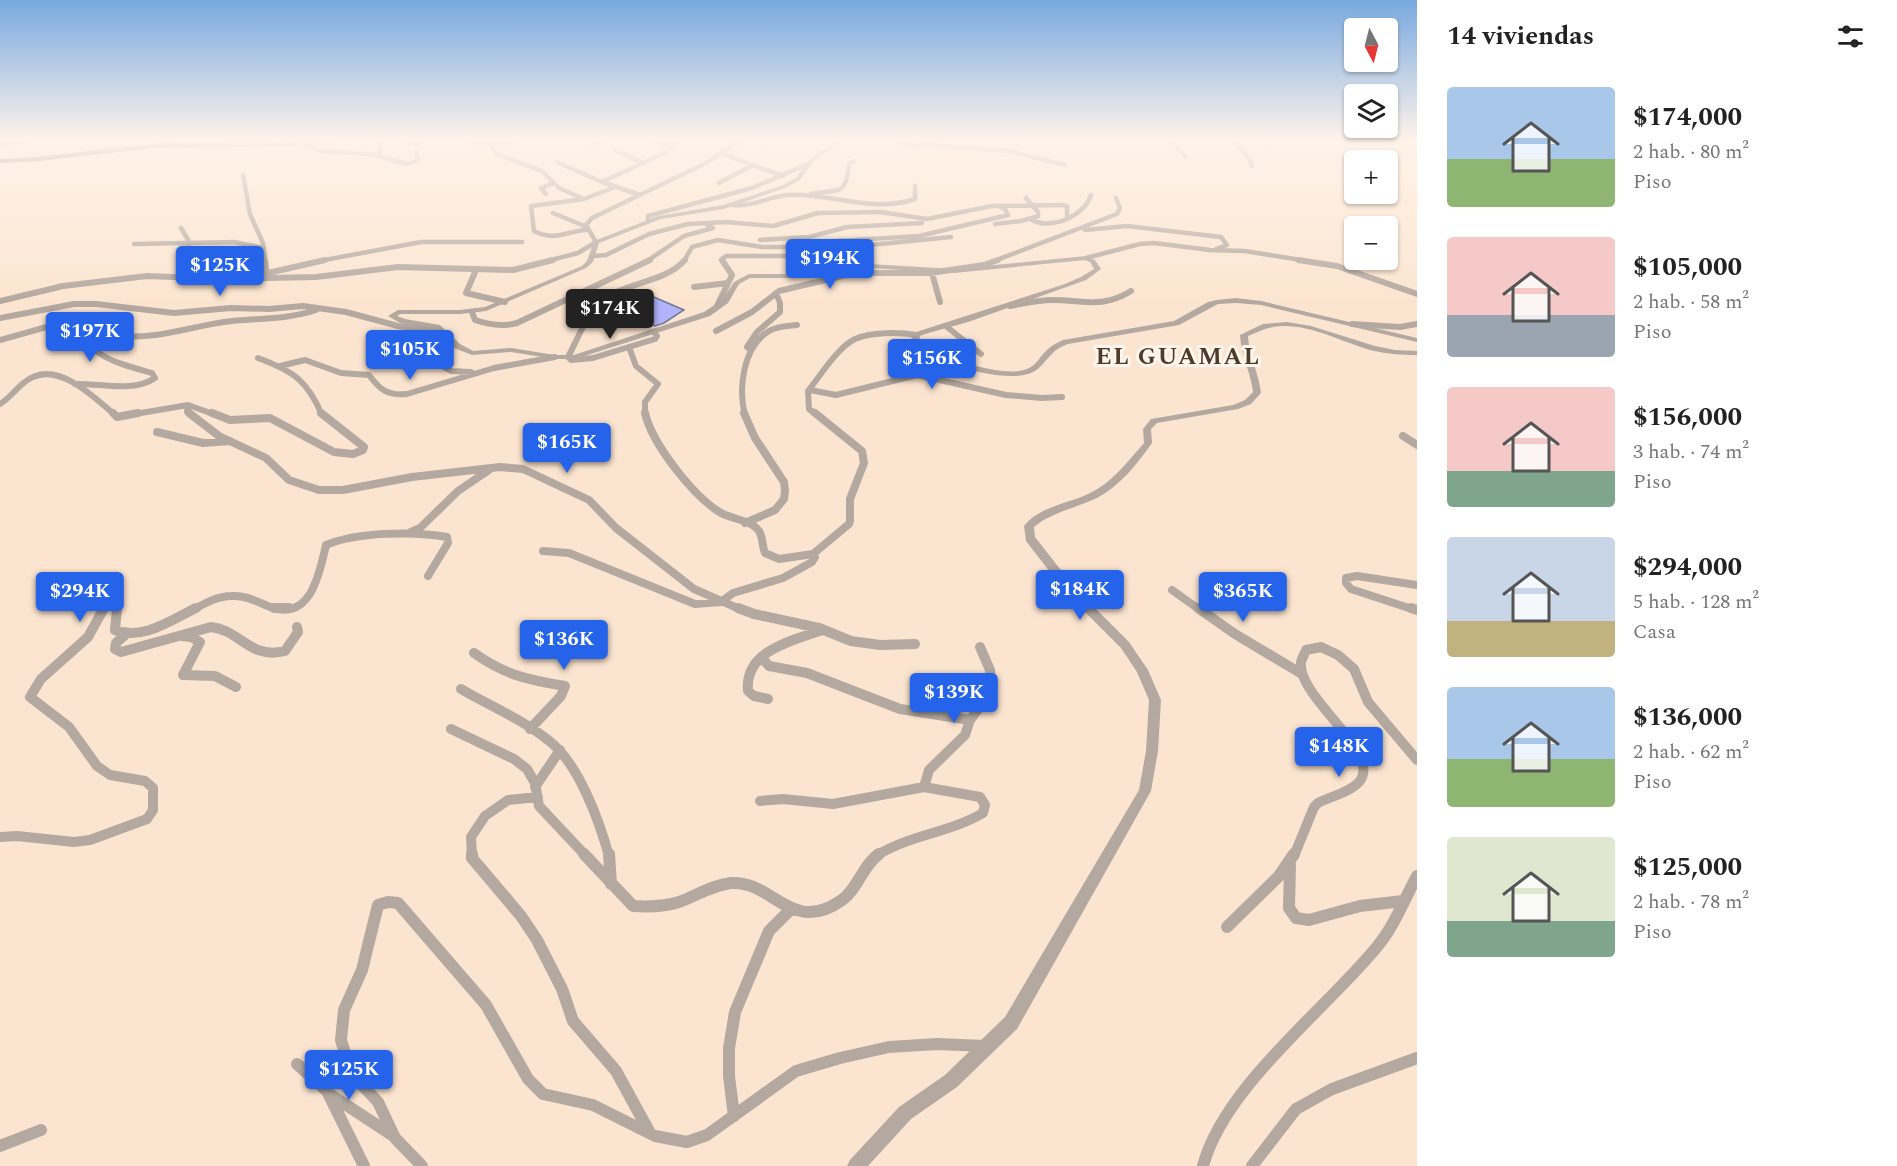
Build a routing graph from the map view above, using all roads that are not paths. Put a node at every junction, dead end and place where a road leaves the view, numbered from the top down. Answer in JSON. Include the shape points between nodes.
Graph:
{"nodes":[{"id":1,"x":246,"y":193,"type":"edge"},
{"id":2,"x":574,"y":193,"type":"edge"},
{"id":3,"x":598,"y":193,"type":"edge"},
{"id":4,"x":635,"y":193,"type":"edge"},
{"id":5,"x":643,"y":193,"type":"edge"},
{"id":6,"x":732,"y":193,"type":"edge"},
{"id":7,"x":765,"y":193,"type":"edge"},
{"id":8,"x":822,"y":193,"type":"edge"},
{"id":9,"x":915,"y":193,"type":"edge"},
{"id":10,"x":640,"y":195,"type":"junction"},
{"id":11,"x":796,"y":195,"type":"junction"},
{"id":12,"x":1091,"y":195,"type":"dead end"},
{"id":13,"x":1026,"y":198,"type":"dead end"},
{"id":14,"x":1116,"y":198,"type":"dead end"},
{"id":15,"x":584,"y":199,"type":"junction"},
{"id":16,"x":733,"y":205,"type":"junction"},
{"id":17,"x":999,"y":206,"type":"junction"},
{"id":18,"x":1034,"y":207,"type":"junction"},
{"id":19,"x":969,"y":211,"type":"junction"},
{"id":20,"x":554,"y":213,"type":"dead end"},
{"id":21,"x":1067,"y":217,"type":"junction"},
{"id":22,"x":1030,"y":219,"type":"junction"},
{"id":23,"x":648,"y":221,"type":"junction"},
{"id":24,"x":704,"y":223,"type":"junction"},
{"id":25,"x":976,"y":223,"type":"junction"},
{"id":26,"x":180,"y":228,"type":"dead end"},
{"id":27,"x":587,"y":228,"type":"junction"},
{"id":28,"x":927,"y":234,"type":"junction"},
{"id":29,"x":1070,"y":234,"type":"junction"},
{"id":30,"x":951,"y":237,"type":"dead end"},
{"id":31,"x":760,"y":240,"type":"dead end"},
{"id":32,"x":522,"y":242,"type":"dead end"},
{"id":33,"x":597,"y":242,"type":"junction"},
{"id":34,"x":912,"y":242,"type":"junction"},
{"id":35,"x":190,"y":243,"type":"junction"},
{"id":36,"x":134,"y":244,"type":"dead end"},
{"id":37,"x":264,"y":248,"type":"junction"},
{"id":38,"x":1210,"y":250,"type":"junction"},
{"id":39,"x":185,"y":251,"type":"dead end"},
{"id":40,"x":593,"y":256,"type":"junction"},
{"id":41,"x":1086,"y":258,"type":"junction"},
{"id":42,"x":476,"y":270,"type":"junction"},
{"id":43,"x":950,"y":271,"type":"junction"},
{"id":44,"x":932,"y":273,"type":"junction"},
{"id":45,"x":266,"y":276,"type":"junction"},
{"id":46,"x":728,"y":283,"type":"junction"},
{"id":47,"x":694,"y":287,"type":"dead end"},
{"id":48,"x":1131,"y":291,"type":"dead end"},
{"id":49,"x":776,"y":293,"type":"junction"},
{"id":50,"x":1417,"y":294,"type":"edge"},
{"id":51,"x":0,"y":301,"type":"edge"},
{"id":52,"x":505,"y":302,"type":"junction"},
{"id":53,"x":940,"y":302,"type":"dead end"},
{"id":54,"x":1010,"y":306,"type":"junction"},
{"id":55,"x":716,"y":308,"type":"junction"},
{"id":56,"x":319,"y":309,"type":"junction"},
{"id":57,"x":472,"y":312,"type":"junction"},
{"id":58,"x":0,"y":318,"type":"edge"},
{"id":59,"x":74,"y":319,"type":"junction"},
{"id":60,"x":1348,"y":323,"type":"junction"},
{"id":61,"x":1417,"y":324,"type":"edge"},
{"id":62,"x":797,"y":325,"type":"dead end"},
{"id":63,"x":947,"y":327,"type":"junction"},
{"id":64,"x":441,"y":331,"type":"junction"},
{"id":65,"x":716,"y":331,"type":"dead end"},
{"id":66,"x":654,"y":332,"type":"junction"},
{"id":67,"x":916,"y":335,"type":"junction"},
{"id":68,"x":1416,"y":339,"type":"edge"},
{"id":69,"x":0,"y":340,"type":"edge"},
{"id":70,"x":629,"y":347,"type":"junction"},
{"id":71,"x":751,"y":351,"type":"junction"},
{"id":72,"x":1417,"y":353,"type":"edge"},
{"id":73,"x":981,"y":354,"type":"dead end"},
{"id":74,"x":426,"y":357,"type":"dead end"},
{"id":75,"x":555,"y":357,"type":"junction"},
{"id":76,"x":568,"y":357,"type":"junction"},
{"id":77,"x":258,"y":358,"type":"dead end"},
{"id":78,"x":280,"y":366,"type":"junction"},
{"id":79,"x":480,"y":372,"type":"junction"},
{"id":80,"x":75,"y":384,"type":"junction"},
{"id":81,"x":810,"y":390,"type":"junction"},
{"id":82,"x":1062,"y":397,"type":"dead end"},
{"id":83,"x":0,"y":404,"type":"edge"},
{"id":84,"x":188,"y":405,"type":"junction"},
{"id":85,"x":157,"y":432,"type":"dead end"},
{"id":86,"x":1403,"y":436,"type":"dead end"},
{"id":87,"x":230,"y":441,"type":"junction"},
{"id":88,"x":1417,"y":445,"type":"edge"},
{"id":89,"x":492,"y":468,"type":"junction"},
{"id":90,"x":745,"y":524,"type":"junction"},
{"id":91,"x":408,"y":534,"type":"junction"},
{"id":92,"x":543,"y":550,"type":"dead end"},
{"id":93,"x":813,"y":554,"type":"junction"},
{"id":94,"x":428,"y":576,"type":"dead end"},
{"id":95,"x":1417,"y":585,"type":"edge"},
{"id":96,"x":1172,"y":590,"type":"dead end"},
{"id":97,"x":721,"y":602,"type":"junction"},
{"id":98,"x":1417,"y":610,"type":"edge"},
{"id":99,"x":297,"y":627,"type":"dead end"},
{"id":100,"x":823,"y":630,"type":"junction"},
{"id":101,"x":125,"y":635,"type":"junction"},
{"id":102,"x":178,"y":636,"type":"junction"},
{"id":103,"x":915,"y":644,"type":"dead end"},
{"id":104,"x":981,"y":647,"type":"dead end"},
{"id":105,"x":474,"y":653,"type":"dead end"},
{"id":106,"x":762,"y":658,"type":"junction"},
{"id":107,"x":1302,"y":675,"type":"junction"},
{"id":108,"x":237,"y":687,"type":"dead end"},
{"id":109,"x":461,"y":689,"type":"dead end"},
{"id":110,"x":768,"y":699,"type":"dead end"},
{"id":111,"x":970,"y":720,"type":"junction"},
{"id":112,"x":451,"y":729,"type":"dead end"},
{"id":113,"x":530,"y":729,"type":"junction"},
{"id":114,"x":560,"y":750,"type":"junction"},
{"id":115,"x":1417,"y":760,"type":"edge"},
{"id":116,"x":924,"y":787,"type":"junction"},
{"id":117,"x":537,"y":792,"type":"junction"},
{"id":118,"x":760,"y":801,"type":"dead end"},
{"id":119,"x":0,"y":837,"type":"edge"},
{"id":120,"x":1290,"y":864,"type":"junction"},
{"id":121,"x":1417,"y":876,"type":"edge"},
{"id":122,"x":610,"y":884,"type":"junction"},
{"id":123,"x":1403,"y":902,"type":"junction"},
{"id":124,"x":792,"y":908,"type":"junction"},
{"id":125,"x":1227,"y":927,"type":"dead end"},
{"id":126,"x":988,"y":1046,"type":"junction"},
{"id":127,"x":1417,"y":1058,"type":"edge"},
{"id":128,"x":297,"y":1064,"type":"dead end"},
{"id":129,"x":327,"y":1091,"type":"junction"},
{"id":130,"x":734,"y":1116,"type":"junction"},
{"id":131,"x":41,"y":1130,"type":"dead end"},
{"id":132,"x":650,"y":1133,"type":"junction"},
{"id":133,"x":395,"y":1138,"type":"junction"},
{"id":134,"x":0,"y":1146,"type":"edge"},
{"id":135,"x":364,"y":1166,"type":"edge"},
{"id":136,"x":422,"y":1166,"type":"edge"},
{"id":137,"x":856,"y":1166,"type":"edge"},
{"id":138,"x":1203,"y":1166,"type":"edge"},
{"id":139,"x":1252,"y":1166,"type":"edge"}],
"edges":[{"from":1,"to":37,"type":"street"},
{"from":2,"to":15,"type":"street"},
{"from":3,"to":15,"type":"street"},
{"from":4,"to":10,"type":"street"},
{"from":5,"to":10,"type":"street"},
{"from":6,"to":23,"type":"street","via":[[654,214],[648,216]]},
{"from":7,"to":16,"type":"street"},
{"from":8,"to":11,"type":"street"},
{"from":9,"to":11,"type":"street","via":[[915,198],[904,204]]},
{"from":10,"to":27,"type":"street","via":[[592,218]]},
{"from":11,"to":16,"type":"street","via":[[777,195],[747,206]]},
{"from":12,"to":21,"type":"street","via":[[1086,207]]},
{"from":13,"to":18,"type":"street"},
{"from":14,"to":29,"type":"street","via":[[1120,208],[1117,213]]},
{"from":15,"to":27,"type":"street","via":[[531,206],[532,225],[534,231],[547,238]]},
{"from":16,"to":23,"type":"street"},
{"from":17,"to":18,"type":"street"},
{"from":17,"to":19,"type":"street"},
{"from":17,"to":25,"type":"street","via":[[1008,215]]},
{"from":18,"to":21,"type":"street","via":[[1067,206]]},
{"from":18,"to":22,"type":"street","via":[[1038,216]]},
{"from":19,"to":24,"type":"street","via":[[917,219],[880,212],[818,213],[773,226]]},
{"from":19,"to":31,"type":"street","via":[[968,218],[940,222],[847,227],[809,237]]},
{"from":20,"to":27,"type":"street"},
{"from":21,"to":22,"type":"street","via":[[1045,224]]},
{"from":22,"to":25,"type":"street"},
{"from":23,"to":33,"type":"street"},
{"from":24,"to":40,"type":"street","via":[[669,227],[613,252]]},
{"from":24,"to":57,"type":"street","via":[[713,228],[684,236],[657,256],[524,321],[493,326],[475,320]]},
{"from":25,"to":28,"type":"street"},
{"from":26,"to":35,"type":"street"},
{"from":27,"to":33,"type":"street"},
{"from":28,"to":34,"type":"street"},
{"from":28,"to":76,"type":"street","via":[[772,248],[733,240],[704,242],[692,247],[677,268],[607,297],[596,307]]},
{"from":29,"to":38,"type":"street","via":[[1127,226],[1226,241],[1227,245]]},
{"from":29,"to":43,"type":"street","via":[[984,265]]},
{"from":30,"to":34,"type":"street"},
{"from":32,"to":45,"type":"street","via":[[421,242],[354,253]]},
{"from":33,"to":40,"type":"street"},
{"from":33,"to":42,"type":"street","via":[[578,253],[537,265],[513,270]]},
{"from":34,"to":46,"type":"street","via":[[793,256],[726,256],[723,264],[732,274]]},
{"from":35,"to":36,"type":"street"},
{"from":35,"to":37,"type":"street","via":[[243,242]]},
{"from":35,"to":39,"type":"street"},
{"from":37,"to":45,"type":"street"},
{"from":38,"to":41,"type":"street","via":[[1140,244]]},
{"from":38,"to":50,"type":"street","via":[[1320,262]]},
{"from":40,"to":52,"type":"street","via":[[577,271]]},
{"from":41,"to":43,"type":"street"},
{"from":41,"to":54,"type":"street","via":[[1097,264],[1093,273],[1069,286]]},
{"from":42,"to":45,"type":"street","via":[[398,267],[316,277]]},
{"from":42,"to":52,"type":"street","via":[[466,293]]},
{"from":43,"to":44,"type":"street"},
{"from":43,"to":55,"type":"street","via":[[869,266],[808,276],[749,276],[736,283]]},
{"from":44,"to":49,"type":"street","via":[[855,273]]},
{"from":44,"to":53,"type":"street"},
{"from":45,"to":51,"type":"street","via":[[128,277],[63,286]]},
{"from":46,"to":47,"type":"street"},
{"from":46,"to":55,"type":"street"},
{"from":48,"to":54,"type":"street","via":[[1117,301],[1104,303],[1055,300]]},
{"from":49,"to":65,"type":"street","via":[[752,312]]},
{"from":49,"to":71,"type":"street","via":[[780,312],[752,338],[747,347]]},
{"from":52,"to":57,"type":"street"},
{"from":54,"to":63,"type":"street"},
{"from":55,"to":66,"type":"street"},
{"from":56,"to":58,"type":"street","via":[[303,306],[174,313],[96,303]]},
{"from":56,"to":59,"type":"street","via":[[302,315],[225,322],[144,336],[106,333],[89,322]]},
{"from":56,"to":64,"type":"street"},
{"from":57,"to":64,"type":"street","via":[[403,312],[392,316]]},
{"from":59,"to":69,"type":"street"},
{"from":59,"to":80,"type":"street","via":[[85,344],[106,359],[152,373],[155,378],[131,385]]},
{"from":60,"to":61,"type":"street","via":[[1385,327]]},
{"from":60,"to":67,"type":"street","via":[[1261,303],[1214,303],[1176,323],[1051,347],[1029,372],[1007,375],[927,351],[915,342]]},
{"from":60,"to":68,"type":"street"},
{"from":62,"to":71,"type":"street","via":[[766,332]]},
{"from":63,"to":67,"type":"street"},
{"from":63,"to":73,"type":"street"},
{"from":64,"to":75,"type":"street","via":[[472,353],[511,350]]},
{"from":66,"to":70,"type":"street","via":[[655,339]]},
{"from":66,"to":76,"type":"street"},
{"from":67,"to":81,"type":"street","via":[[899,332],[856,338],[843,348]]},
{"from":70,"to":76,"type":"street","via":[[593,358]]},
{"from":70,"to":90,"type":"street","via":[[636,366],[658,384],[645,401],[644,409],[654,436],[681,474],[717,511]]},
{"from":71,"to":90,"type":"street","via":[[742,381],[746,422],[787,493],[784,502]]},
{"from":72,"to":126,"type":"street","via":[[1392,353],[1296,325],[1254,329],[1244,335],[1257,384],[1257,393],[1248,402],[1154,421],[1148,429],[1148,443],[1120,477],[1094,495],[1041,516],[1029,526],[1030,538],[1071,591],[1125,645],[1142,670],[1155,700],[1152,751],[1144,791],[1011,1023]]},
{"from":74,"to":79,"type":"street","via":[[451,371]]},
{"from":75,"to":76,"type":"street"},
{"from":75,"to":79,"type":"street"},
{"from":77,"to":78,"type":"street"},
{"from":78,"to":79,"type":"street","via":[[305,360],[341,373],[369,375],[380,390],[395,395],[421,392]]},
{"from":78,"to":84,"type":"street","via":[[300,378],[313,394],[322,416],[363,450],[352,454],[334,452],[270,418],[230,420]]},
{"from":80,"to":83,"type":"street","via":[[60,378],[34,376]]},
{"from":80,"to":84,"type":"street","via":[[117,417]]},
{"from":81,"to":82,"type":"street","via":[[839,396],[898,377],[917,375],[1020,398]]},
{"from":81,"to":93,"type":"street","via":[[807,399],[812,412],[864,456],[850,500],[849,524]]},
{"from":84,"to":87,"type":"street","via":[[187,412]]},
{"from":85,"to":87,"type":"street","via":[[205,445]]},
{"from":86,"to":88,"type":"street"},
{"from":87,"to":89,"type":"street","via":[[266,458],[289,480],[319,490],[343,490]]},
{"from":89,"to":91,"type":"street"},
{"from":89,"to":97,"type":"street","via":[[523,470],[589,500],[616,528],[668,569],[694,589]]},
{"from":90,"to":93,"type":"street","via":[[762,534],[768,556],[778,559]]},
{"from":91,"to":94,"type":"street","via":[[447,537],[448,543]]},
{"from":91,"to":101,"type":"street","via":[[330,541],[316,586],[290,609],[277,610],[246,596],[228,595],[147,631]]},
{"from":92,"to":97,"type":"street","via":[[569,553],[695,604]]},
{"from":93,"to":97,"type":"street","via":[[812,562],[783,578],[733,592]]},
{"from":95,"to":98,"type":"street","via":[[1358,576],[1346,578],[1352,589]]},
{"from":96,"to":107,"type":"street"},
{"from":97,"to":100,"type":"street"},
{"from":99,"to":102,"type":"street","via":[[298,632],[285,651],[274,654],[254,650],[222,628]]},
{"from":100,"to":103,"type":"street","via":[[851,641]]},
{"from":100,"to":106,"type":"street","via":[[786,642]]},
{"from":101,"to":102,"type":"street","via":[[116,643],[115,649],[121,652]]},
{"from":101,"to":119,"type":"street","via":[[115,630],[117,608],[107,604],[89,635],[40,678],[30,697],[69,727],[97,766],[110,776],[145,782],[153,788],[153,810],[147,819],[90,840]]},
{"from":102,"to":108,"type":"street","via":[[200,642],[200,649],[183,675],[215,676]]},
{"from":104,"to":111,"type":"street","via":[[991,683]]},
{"from":105,"to":113,"type":"street","via":[[519,678],[565,686],[566,690]]},
{"from":106,"to":110,"type":"street","via":[[751,667],[748,691]]},
{"from":106,"to":111,"type":"street","via":[[769,666],[807,673],[900,709]]},
{"from":107,"to":115,"type":"street","via":[[1299,658],[1306,650],[1321,647],[1338,655],[1354,669],[1368,702]]},
{"from":107,"to":120,"type":"street","via":[[1361,758],[1364,772],[1359,783],[1317,804]]},
{"from":109,"to":113,"type":"street"},
{"from":111,"to":116,"type":"street","via":[[964,735],[929,770]]},
{"from":112,"to":117,"type":"street","via":[[518,759],[530,773]]},
{"from":113,"to":114,"type":"street"},
{"from":114,"to":117,"type":"street"},
{"from":114,"to":122,"type":"street","via":[[581,780],[607,848],[613,869]]},
{"from":116,"to":118,"type":"street","via":[[833,804]]},
{"from":116,"to":124,"type":"street","via":[[980,797],[985,805],[983,813],[971,822],[879,854],[867,863],[850,895],[831,907],[804,912]]},
{"from":117,"to":122,"type":"street","via":[[539,806]]},
{"from":117,"to":132,"type":"street","via":[[508,800],[485,816],[471,837],[472,858],[537,940],[573,1021],[616,1071]]},
{"from":120,"to":123,"type":"street","via":[[1289,908],[1296,918],[1309,920],[1360,906]]},
{"from":120,"to":125,"type":"street"},
{"from":121,"to":123,"type":"street"},
{"from":122,"to":124,"type":"street","via":[[633,906],[670,905],[738,882],[760,889]]},
{"from":123,"to":138,"type":"street","via":[[1377,946],[1255,1079],[1211,1140]]},
{"from":124,"to":130,"type":"street","via":[[769,931],[735,1012],[729,1048]]},
{"from":126,"to":130,"type":"street","via":[[889,1047],[829,1061],[796,1071]]},
{"from":126,"to":137,"type":"street","via":[[951,1081],[905,1113]]},
{"from":127,"to":139,"type":"street","via":[[1332,1089],[1296,1109]]},
{"from":128,"to":129,"type":"street"},
{"from":129,"to":133,"type":"street"},
{"from":129,"to":135,"type":"street"},
{"from":130,"to":132,"type":"street","via":[[707,1135],[687,1142]]},
{"from":131,"to":134,"type":"street"},
{"from":132,"to":133,"type":"street","via":[[593,1106],[543,1094],[523,1070],[486,1005],[398,903],[388,902],[378,905],[374,916],[362,970],[344,1011],[341,1040],[351,1074],[378,1102]]},
{"from":133,"to":136,"type":"street"}]}
